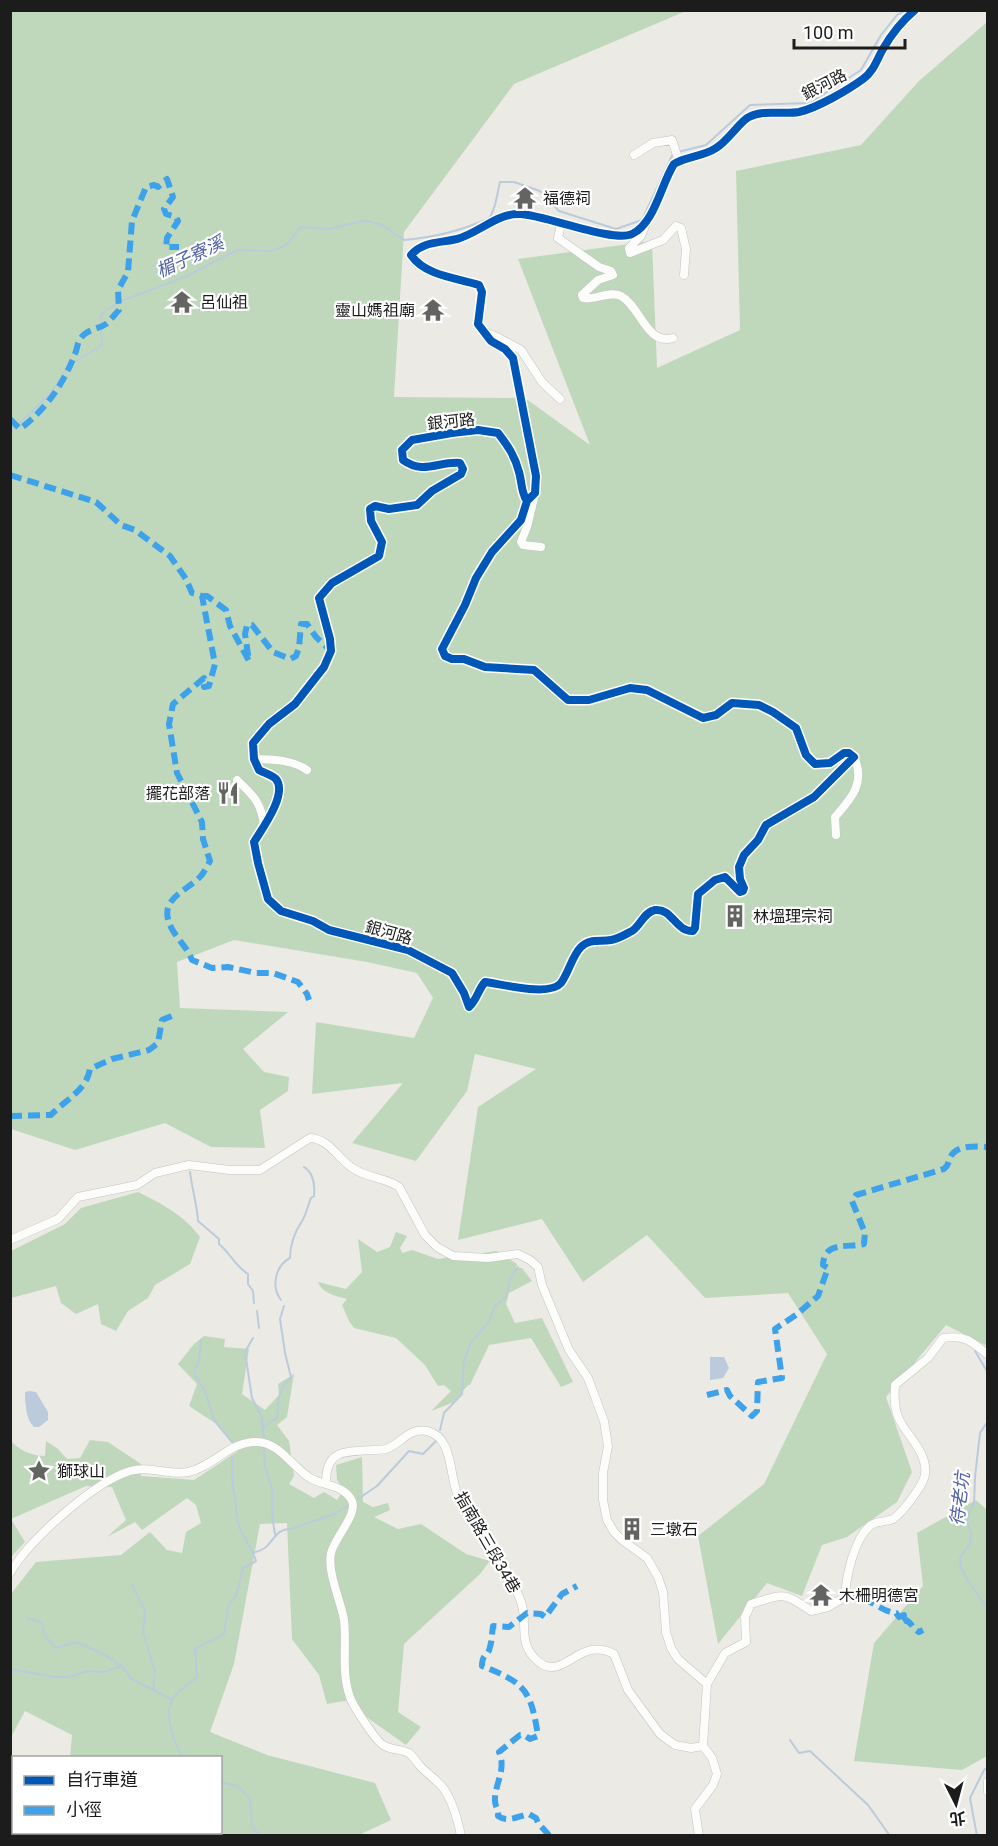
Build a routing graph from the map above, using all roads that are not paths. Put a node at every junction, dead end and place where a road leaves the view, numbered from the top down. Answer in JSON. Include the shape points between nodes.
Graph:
{"nodes":[{"id":1,"x":915,"y":10,"type":"edge"},
{"id":2,"x":634,"y":155,"type":"dead end"},
{"id":3,"x":679,"y":160,"type":"junction"},
{"id":4,"x":561,"y":224,"type":"junction"},
{"id":5,"x":645,"y":225,"type":"junction"},
{"id":6,"x":684,"y":275,"type":"dead end"},
{"id":7,"x":483,"y":332,"type":"junction"},
{"id":8,"x":673,"y":338,"type":"dead end"},
{"id":9,"x":560,"y":399,"type":"dead end"},
{"id":10,"x":535,"y":493,"type":"junction"},
{"id":11,"x":527,"y":501,"type":"junction"},
{"id":12,"x":541,"y":547,"type":"dead end"},
{"id":13,"x":854,"y":758,"type":"junction"},
{"id":14,"x":254,"y":759,"type":"junction"},
{"id":15,"x":307,"y":770,"type":"dead end"},
{"id":16,"x":237,"y":780,"type":"dead end"},
{"id":17,"x":264,"y":825,"type":"junction"},
{"id":18,"x":836,"y":836,"type":"dead end"},
{"id":19,"x":10,"y":1240,"type":"edge"},
{"id":20,"x":987,"y":1355,"type":"edge"},
{"id":21,"x":326,"y":1483,"type":"junction"},
{"id":22,"x":10,"y":1573,"type":"edge"},
{"id":23,"x":707,"y":1684,"type":"junction"},
{"id":24,"x":704,"y":1746,"type":"junction"},
{"id":25,"x":987,"y":1781,"type":"edge"},
{"id":26,"x":987,"y":1792,"type":"edge"},
{"id":27,"x":461,"y":1836,"type":"edge"},
{"id":28,"x":699,"y":1836,"type":"edge"}],
"edges":[{"from":1,"to":3,"type":"street","name":"銀河路","via":[[901,22],[871,72],[862,80],[806,110],[746,117],[716,149]]},
{"from":2,"to":3,"type":"street","via":[[653,143],[672,140]]},
{"from":3,"to":5,"type":"street","via":[[668,173]]},
{"from":4,"to":5,"type":"street","via":[[624,237]]},
{"from":4,"to":7,"type":"street","via":[[534,215],[507,214],[472,235],[425,245],[411,255],[436,273],[479,285],[482,292],[478,324]]},
{"from":4,"to":8,"type":"street","via":[[558,238],[613,275],[598,280],[583,298],[621,296],[647,328],[661,339]]},
{"from":5,"to":6,"type":"street","via":[[629,248],[630,253],[663,240],[675,226],[681,228],[686,249]]},
{"from":7,"to":9,"type":"street","via":[[521,350],[542,382]]},
{"from":7,"to":10,"type":"street","via":[[513,358],[536,476]]},
{"from":10,"to":11,"type":"street"},
{"from":10,"to":12,"type":"street","via":[[521,542]]},
{"from":11,"to":13,"type":"street","via":[[521,520],[492,552],[476,578],[442,649],[445,656],[485,667],[534,670],[568,700],[589,700],[630,688],[647,690],[703,718],[717,715],[732,703],[759,705],[796,728],[806,755],[815,764],[830,763],[844,753]]},
{"from":11,"to":14,"type":"street","name":"銀河路","via":[[511,450],[498,433],[478,430],[412,440],[402,450],[403,460],[412,466],[429,468],[460,463],[462,474],[432,491],[417,505],[370,509],[371,521],[382,542],[379,556],[332,583],[319,598],[331,651],[324,667],[295,704],[269,724],[253,743]]},
{"from":13,"to":17,"type":"street","name":"銀河路","via":[[814,797],[766,825],[739,867],[743,891],[725,877],[698,894],[693,931],[687,931],[658,909],[648,912],[635,929],[624,935],[613,940],[591,940],[580,947],[560,984],[548,990],[485,982],[469,1006],[452,974],[408,950],[328,930],[280,911],[268,898],[258,864],[254,842]]},
{"from":13,"to":18,"type":"street","via":[[859,774],[854,797],[835,817]]},
{"from":14,"to":15,"type":"street","via":[[280,760]]},
{"from":14,"to":17,"type":"street","name":"銀河路","via":[[259,770],[275,778],[279,785],[277,801]]},
{"from":16,"to":17,"type":"street","via":[[262,810]]},
{"from":19,"to":23,"type":"street","via":[[58,1219],[78,1197],[137,1185],[155,1173],[189,1165],[261,1170],[310,1138],[316,1138],[353,1169],[399,1187],[425,1235],[437,1247],[453,1256],[518,1254],[530,1260],[538,1267],[569,1350],[588,1378],[604,1421],[608,1446],[603,1500],[607,1520],[614,1533],[647,1558],[663,1592],[666,1632],[672,1648],[678,1659]]},
{"from":20,"to":23,"type":"street","via":[[971,1341],[957,1336],[943,1338],[928,1358],[895,1385],[893,1401],[900,1421],[915,1442],[925,1468],[921,1488],[892,1519],[872,1524],[862,1536],[846,1579],[845,1598],[811,1611],[781,1595],[751,1604],[745,1617],[746,1642],[725,1653]]},
{"from":21,"to":22,"type":"street","via":[[309,1477],[268,1444],[257,1442],[237,1446],[189,1472],[131,1471],[82,1498],[34,1540]]},
{"from":21,"to":24,"type":"street","name":"指南路三段34巷","via":[[326,1467],[331,1459],[347,1452],[387,1449],[417,1430],[440,1438],[457,1493],[494,1548],[521,1601],[526,1647],[549,1667],[562,1665],[590,1649],[603,1648],[614,1654],[628,1690],[660,1734],[675,1745]]},
{"from":21,"to":27,"type":"street","via":[[345,1492],[354,1508],[331,1555],[344,1618],[351,1698],[382,1745],[410,1754],[444,1789]]},
{"from":23,"to":24,"type":"street"},
{"from":24,"to":28,"type":"street","via":[[717,1774],[695,1809]]},
{"from":25,"to":26,"type":"street"}]}
